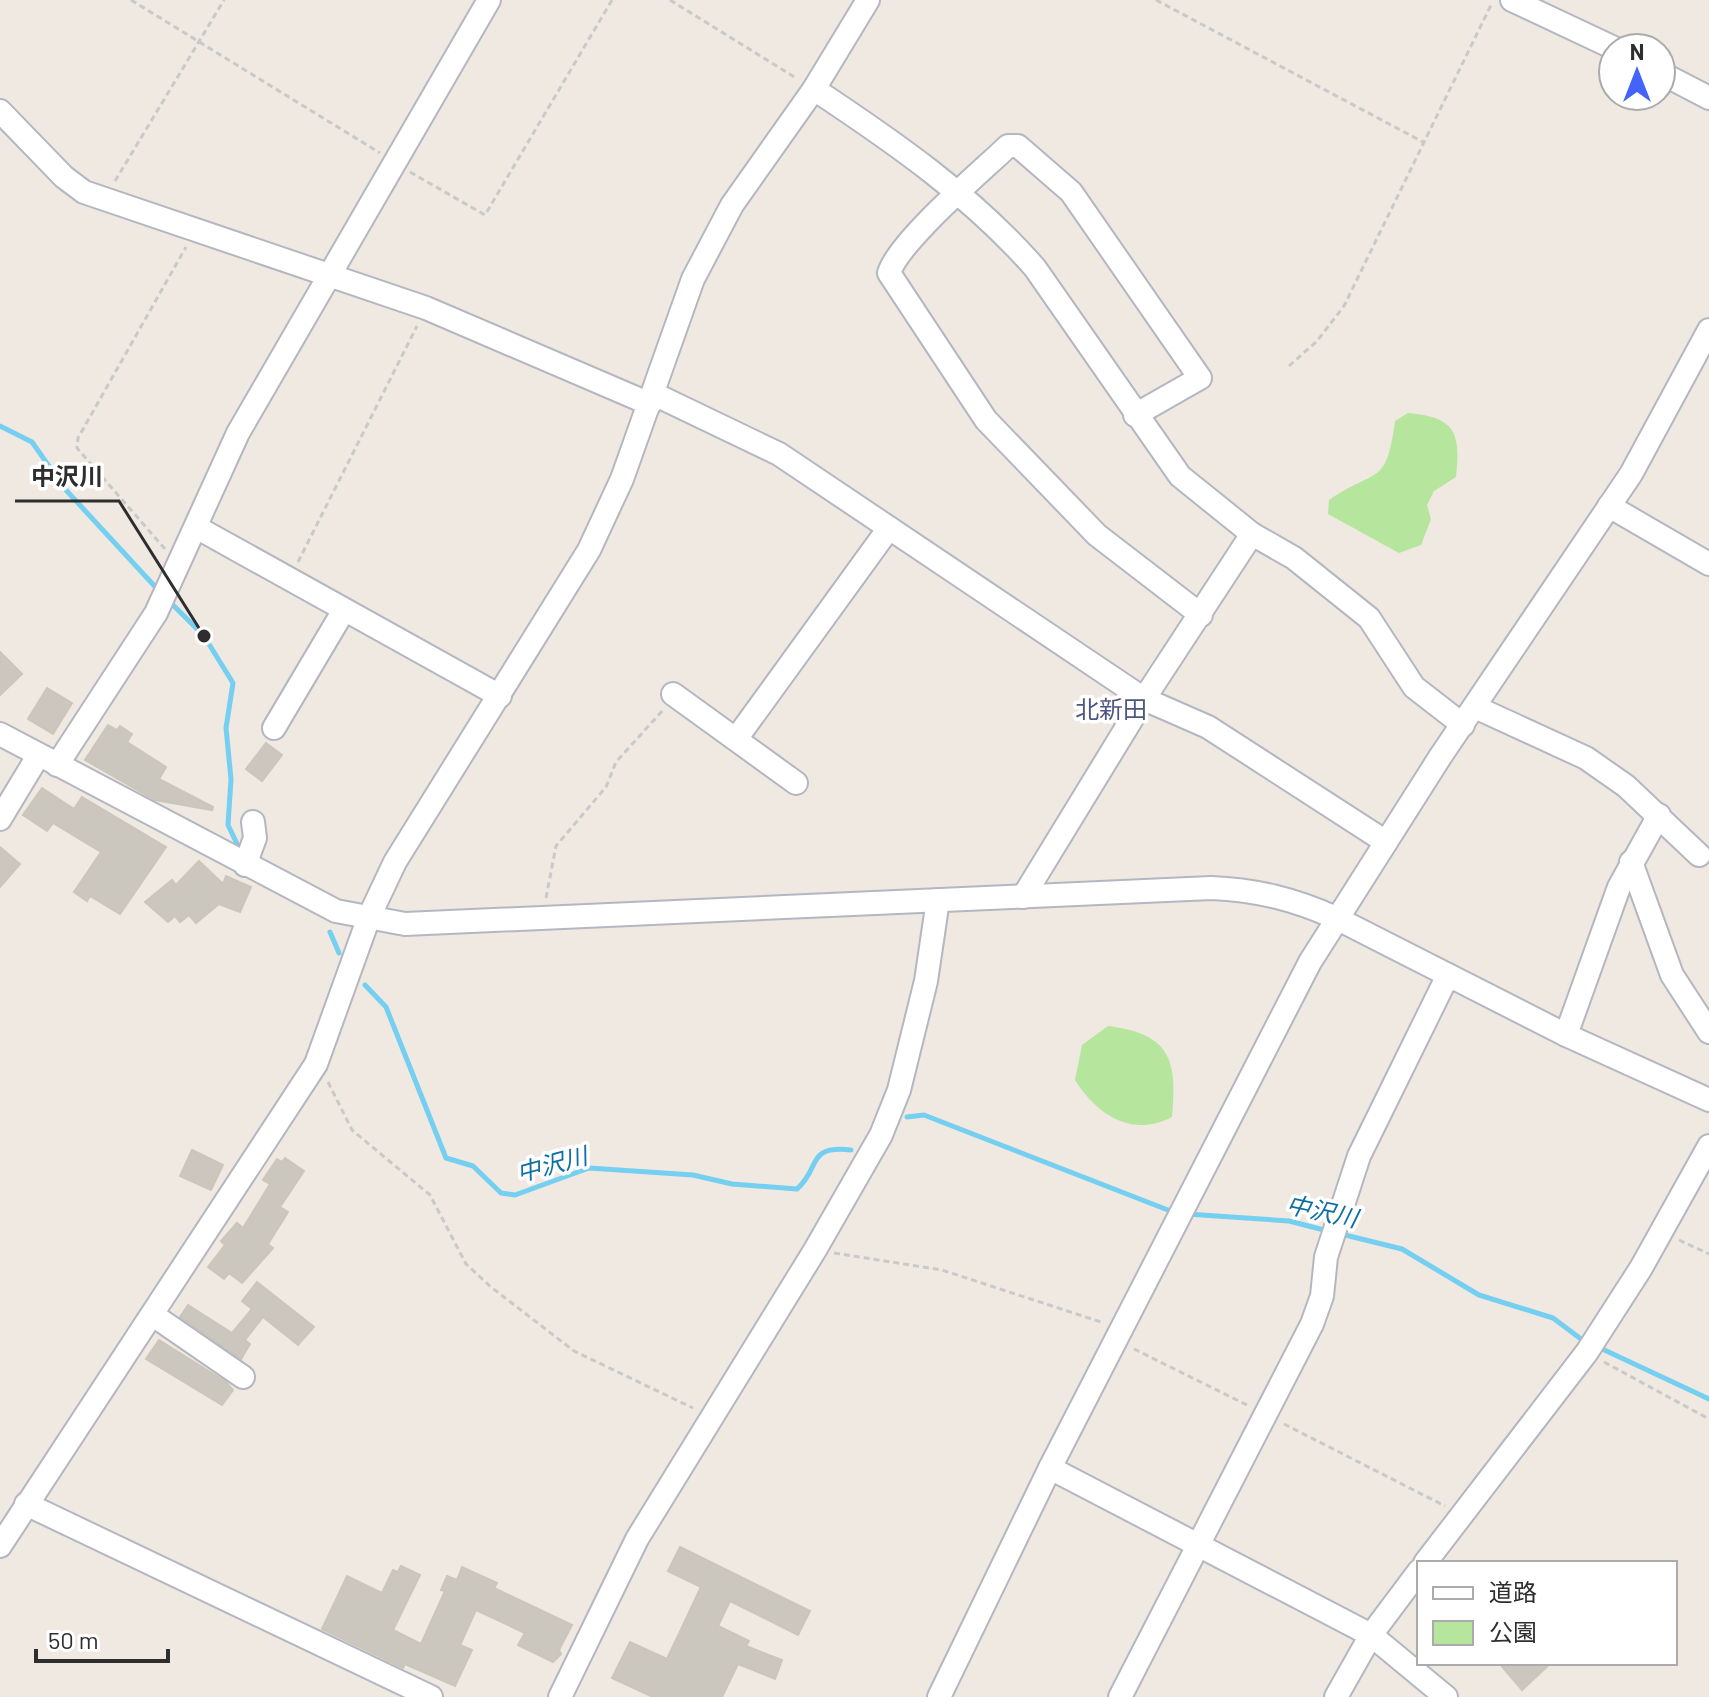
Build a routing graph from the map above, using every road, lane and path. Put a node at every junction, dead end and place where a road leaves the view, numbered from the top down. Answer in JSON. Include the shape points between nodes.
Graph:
{"nodes":[{"id":1,"x":131,"y":0,"type":"edge"},
{"id":2,"x":224,"y":0,"type":"edge"},
{"id":3,"x":489,"y":0,"type":"edge"},
{"id":4,"x":612,"y":0,"type":"edge"},
{"id":5,"x":670,"y":0,"type":"edge"},
{"id":6,"x":868,"y":0,"type":"edge"},
{"id":7,"x":1156,"y":0,"type":"edge"},
{"id":8,"x":1494,"y":0,"type":"edge"},
{"id":9,"x":1512,"y":0,"type":"edge"},
{"id":10,"x":1597,"y":40,"type":"edge"},
{"id":11,"x":200,"y":42,"type":"junction"},
{"id":12,"x":1677,"y":81,"type":"edge"},
{"id":13,"x":814,"y":89,"type":"junction"},
{"id":14,"x":1709,"y":98,"type":"edge"},
{"id":15,"x":0,"y":111,"type":"edge"},
{"id":16,"x":1423,"y":142,"type":"junction"},
{"id":17,"x":394,"y":162,"type":"junction"},
{"id":18,"x":960,"y":192,"type":"junction"},
{"id":19,"x":105,"y":197,"type":"junction"},
{"id":20,"x":196,"y":230,"type":"junction"},
{"id":21,"x":328,"y":275,"type":"junction"},
{"id":22,"x":426,"y":308,"type":"junction"},
{"id":23,"x":1706,"y":341,"type":"edge"},
{"id":24,"x":1289,"y":366,"type":"dead end"},
{"id":25,"x":652,"y":399,"type":"junction"},
{"id":26,"x":1135,"y":415,"type":"junction"},
{"id":27,"x":1609,"y":506,"type":"junction"},
{"id":28,"x":196,"y":527,"type":"junction"},
{"id":29,"x":889,"y":528,"type":"junction"},
{"id":30,"x":1252,"y":534,"type":"junction"},
{"id":31,"x":1709,"y":564,"type":"edge"},
{"id":32,"x":179,"y":568,"type":"junction"},
{"id":33,"x":289,"y":580,"type":"junction"},
{"id":34,"x":344,"y":610,"type":"junction"},
{"id":35,"x":1201,"y":615,"type":"junction"},
{"id":36,"x":673,"y":694,"type":"joint"},
{"id":37,"x":500,"y":696,"type":"junction"},
{"id":38,"x":1144,"y":699,"type":"junction"},
{"id":39,"x":1469,"y":716,"type":"junction"},
{"id":40,"x":274,"y":728,"type":"dead end"},
{"id":41,"x":0,"y":734,"type":"edge"},
{"id":42,"x":736,"y":739,"type":"junction"},
{"id":43,"x":48,"y":761,"type":"junction"},
{"id":44,"x":796,"y":783,"type":"dead end"},
{"id":45,"x":1659,"y":815,"type":"junction"},
{"id":46,"x":0,"y":819,"type":"edge"},
{"id":47,"x":253,"y":822,"type":"dead end"},
{"id":48,"x":1386,"y":842,"type":"junction"},
{"id":49,"x":1699,"y":855,"type":"dead end"},
{"id":50,"x":1631,"y":862,"type":"junction"},
{"id":51,"x":245,"y":865,"type":"junction"},
{"id":52,"x":1023,"y":897,"type":"junction"},
{"id":53,"x":938,"y":900,"type":"junction"},
{"id":54,"x":369,"y":917,"type":"junction"},
{"id":55,"x":544,"y":918,"type":"junction"},
{"id":56,"x":1336,"y":918,"type":"junction"},
{"id":57,"x":1448,"y":975,"type":"junction"},
{"id":58,"x":1709,"y":1032,"type":"edge"},
{"id":59,"x":1566,"y":1035,"type":"junction"},
{"id":60,"x":316,"y":1064,"type":"junction"},
{"id":61,"x":1709,"y":1100,"type":"edge"},
{"id":62,"x":1709,"y":1146,"type":"edge"},
{"id":63,"x":1661,"y":1232,"type":"junction"},
{"id":64,"x":815,"y":1250,"type":"junction"},
{"id":65,"x":1709,"y":1254,"type":"edge"},
{"id":66,"x":153,"y":1315,"type":"junction"},
{"id":67,"x":1119,"y":1335,"type":"junction"},
{"id":68,"x":1587,"y":1352,"type":"junction"},
{"id":69,"x":243,"y":1377,"type":"dead end"},
{"id":70,"x":1267,"y":1415,"type":"junction"},
{"id":71,"x":711,"y":1416,"type":"junction"},
{"id":72,"x":1709,"y":1419,"type":"edge"},
{"id":73,"x":1050,"y":1468,"type":"junction"},
{"id":74,"x":26,"y":1504,"type":"junction"},
{"id":75,"x":1461,"y":1515,"type":"junction"},
{"id":76,"x":0,"y":1546,"type":"edge"},
{"id":77,"x":1200,"y":1546,"type":"junction"},
{"id":78,"x":1426,"y":1561,"type":"edge"},
{"id":79,"x":1417,"y":1574,"type":"edge"},
{"id":80,"x":1371,"y":1635,"type":"junction"},
{"id":81,"x":431,"y":1697,"type":"edge"},
{"id":82,"x":560,"y":1697,"type":"edge"},
{"id":83,"x":940,"y":1697,"type":"edge"},
{"id":84,"x":1120,"y":1697,"type":"edge"},
{"id":85,"x":1336,"y":1697,"type":"edge"},
{"id":86,"x":1446,"y":1697,"type":"edge"}],
"edges":[{"from":1,"to":11,"type":"path"},
{"from":2,"to":11,"type":"path"},
{"from":3,"to":17,"type":"street"},
{"from":4,"to":17,"type":"path","via":[[485,215]]},
{"from":5,"to":13,"type":"path"},
{"from":6,"to":13,"type":"street"},
{"from":7,"to":16,"type":"path"},
{"from":8,"to":16,"type":"path"},
{"from":9,"to":10,"type":"street"},
{"from":11,"to":17,"type":"path"},
{"from":11,"to":19,"type":"path"},
{"from":12,"to":14,"type":"street"},
{"from":13,"to":18,"type":"street"},
{"from":13,"to":25,"type":"street","via":[[732,205],[693,279]]},
{"from":15,"to":19,"type":"street","via":[[64,177],[84,192]]},
{"from":16,"to":24,"type":"path","via":[[1344,306]]},
{"from":17,"to":21,"type":"street"},
{"from":18,"to":26,"type":"street","via":[[1035,268]]},
{"from":18,"to":26,"type":"street","via":[[1008,146],[1018,146],[1071,192],[1200,378]]},
{"from":18,"to":35,"type":"street","via":[[893,261],[889,273],[986,420],[1097,535]]},
{"from":19,"to":20,"type":"street"},
{"from":20,"to":21,"type":"street"},
{"from":20,"to":32,"type":"path","via":[[77,448]]},
{"from":21,"to":22,"type":"street"},
{"from":21,"to":28,"type":"street","via":[[238,433]]},
{"from":22,"to":25,"type":"street"},
{"from":22,"to":33,"type":"path"},
{"from":23,"to":27,"type":"street"},
{"from":25,"to":29,"type":"street","via":[[779,454]]},
{"from":25,"to":37,"type":"street","via":[[589,550]]},
{"from":26,"to":30,"type":"street","via":[[1180,476]]},
{"from":27,"to":31,"type":"street"},
{"from":27,"to":39,"type":"street"},
{"from":28,"to":32,"type":"street"},
{"from":28,"to":33,"type":"street"},
{"from":29,"to":38,"type":"street"},
{"from":29,"to":42,"type":"street"},
{"from":30,"to":35,"type":"street"},
{"from":30,"to":39,"type":"street","via":[[1294,558],[1369,618],[1414,687]]},
{"from":32,"to":43,"type":"street","via":[[156,613]]},
{"from":33,"to":34,"type":"street"},
{"from":34,"to":37,"type":"street"},
{"from":34,"to":40,"type":"street"},
{"from":35,"to":38,"type":"street"},
{"from":36,"to":42,"type":"street"},
{"from":36,"to":55,"type":"path","via":[[658,720],[616,762],[593,805],[556,846]]},
{"from":37,"to":54,"type":"street","via":[[395,862]]},
{"from":38,"to":48,"type":"street","via":[[1208,727]]},
{"from":38,"to":52,"type":"street"},
{"from":39,"to":45,"type":"street","via":[[1586,758]]},
{"from":39,"to":48,"type":"street"},
{"from":41,"to":43,"type":"street"},
{"from":42,"to":44,"type":"street"},
{"from":43,"to":46,"type":"street"},
{"from":43,"to":51,"type":"street"},
{"from":45,"to":49,"type":"street"},
{"from":45,"to":50,"type":"street"},
{"from":47,"to":51,"type":"street","via":[[255,838]]},
{"from":48,"to":56,"type":"street"},
{"from":50,"to":58,"type":"street","via":[[1672,975]]},
{"from":50,"to":59,"type":"street"},
{"from":51,"to":54,"type":"street","via":[[336,911]]},
{"from":52,"to":53,"type":"street"},
{"from":52,"to":56,"type":"street","via":[[1254,890]]},
{"from":53,"to":55,"type":"street"},
{"from":53,"to":64,"type":"street","via":[[926,981],[899,1090],[881,1135]]},
{"from":54,"to":55,"type":"street","via":[[405,924]]},
{"from":54,"to":60,"type":"street"},
{"from":56,"to":57,"type":"street"},
{"from":56,"to":67,"type":"street"},
{"from":57,"to":59,"type":"street"},
{"from":57,"to":70,"type":"street","via":[[1359,1156],[1326,1257],[1322,1296]]},
{"from":59,"to":61,"type":"street"},
{"from":60,"to":66,"type":"street"},
{"from":60,"to":71,"type":"path","via":[[352,1130],[430,1195],[466,1264],[491,1287],[574,1351]]},
{"from":62,"to":63,"type":"street"},
{"from":63,"to":65,"type":"path"},
{"from":63,"to":68,"type":"street"},
{"from":64,"to":67,"type":"path","via":[[942,1270]]},
{"from":64,"to":71,"type":"street"},
{"from":66,"to":69,"type":"street"},
{"from":66,"to":74,"type":"street"},
{"from":67,"to":70,"type":"path"},
{"from":67,"to":73,"type":"street"},
{"from":68,"to":72,"type":"path"},
{"from":68,"to":75,"type":"street"},
{"from":70,"to":75,"type":"path"},
{"from":70,"to":77,"type":"street"},
{"from":71,"to":82,"type":"street","via":[[637,1539]]},
{"from":73,"to":77,"type":"street"},
{"from":73,"to":83,"type":"street"},
{"from":74,"to":76,"type":"street"},
{"from":74,"to":81,"type":"street"},
{"from":75,"to":78,"type":"street"},
{"from":77,"to":80,"type":"street"},
{"from":77,"to":84,"type":"street"},
{"from":79,"to":80,"type":"street"},
{"from":80,"to":85,"type":"street"},
{"from":80,"to":86,"type":"street"}]}
